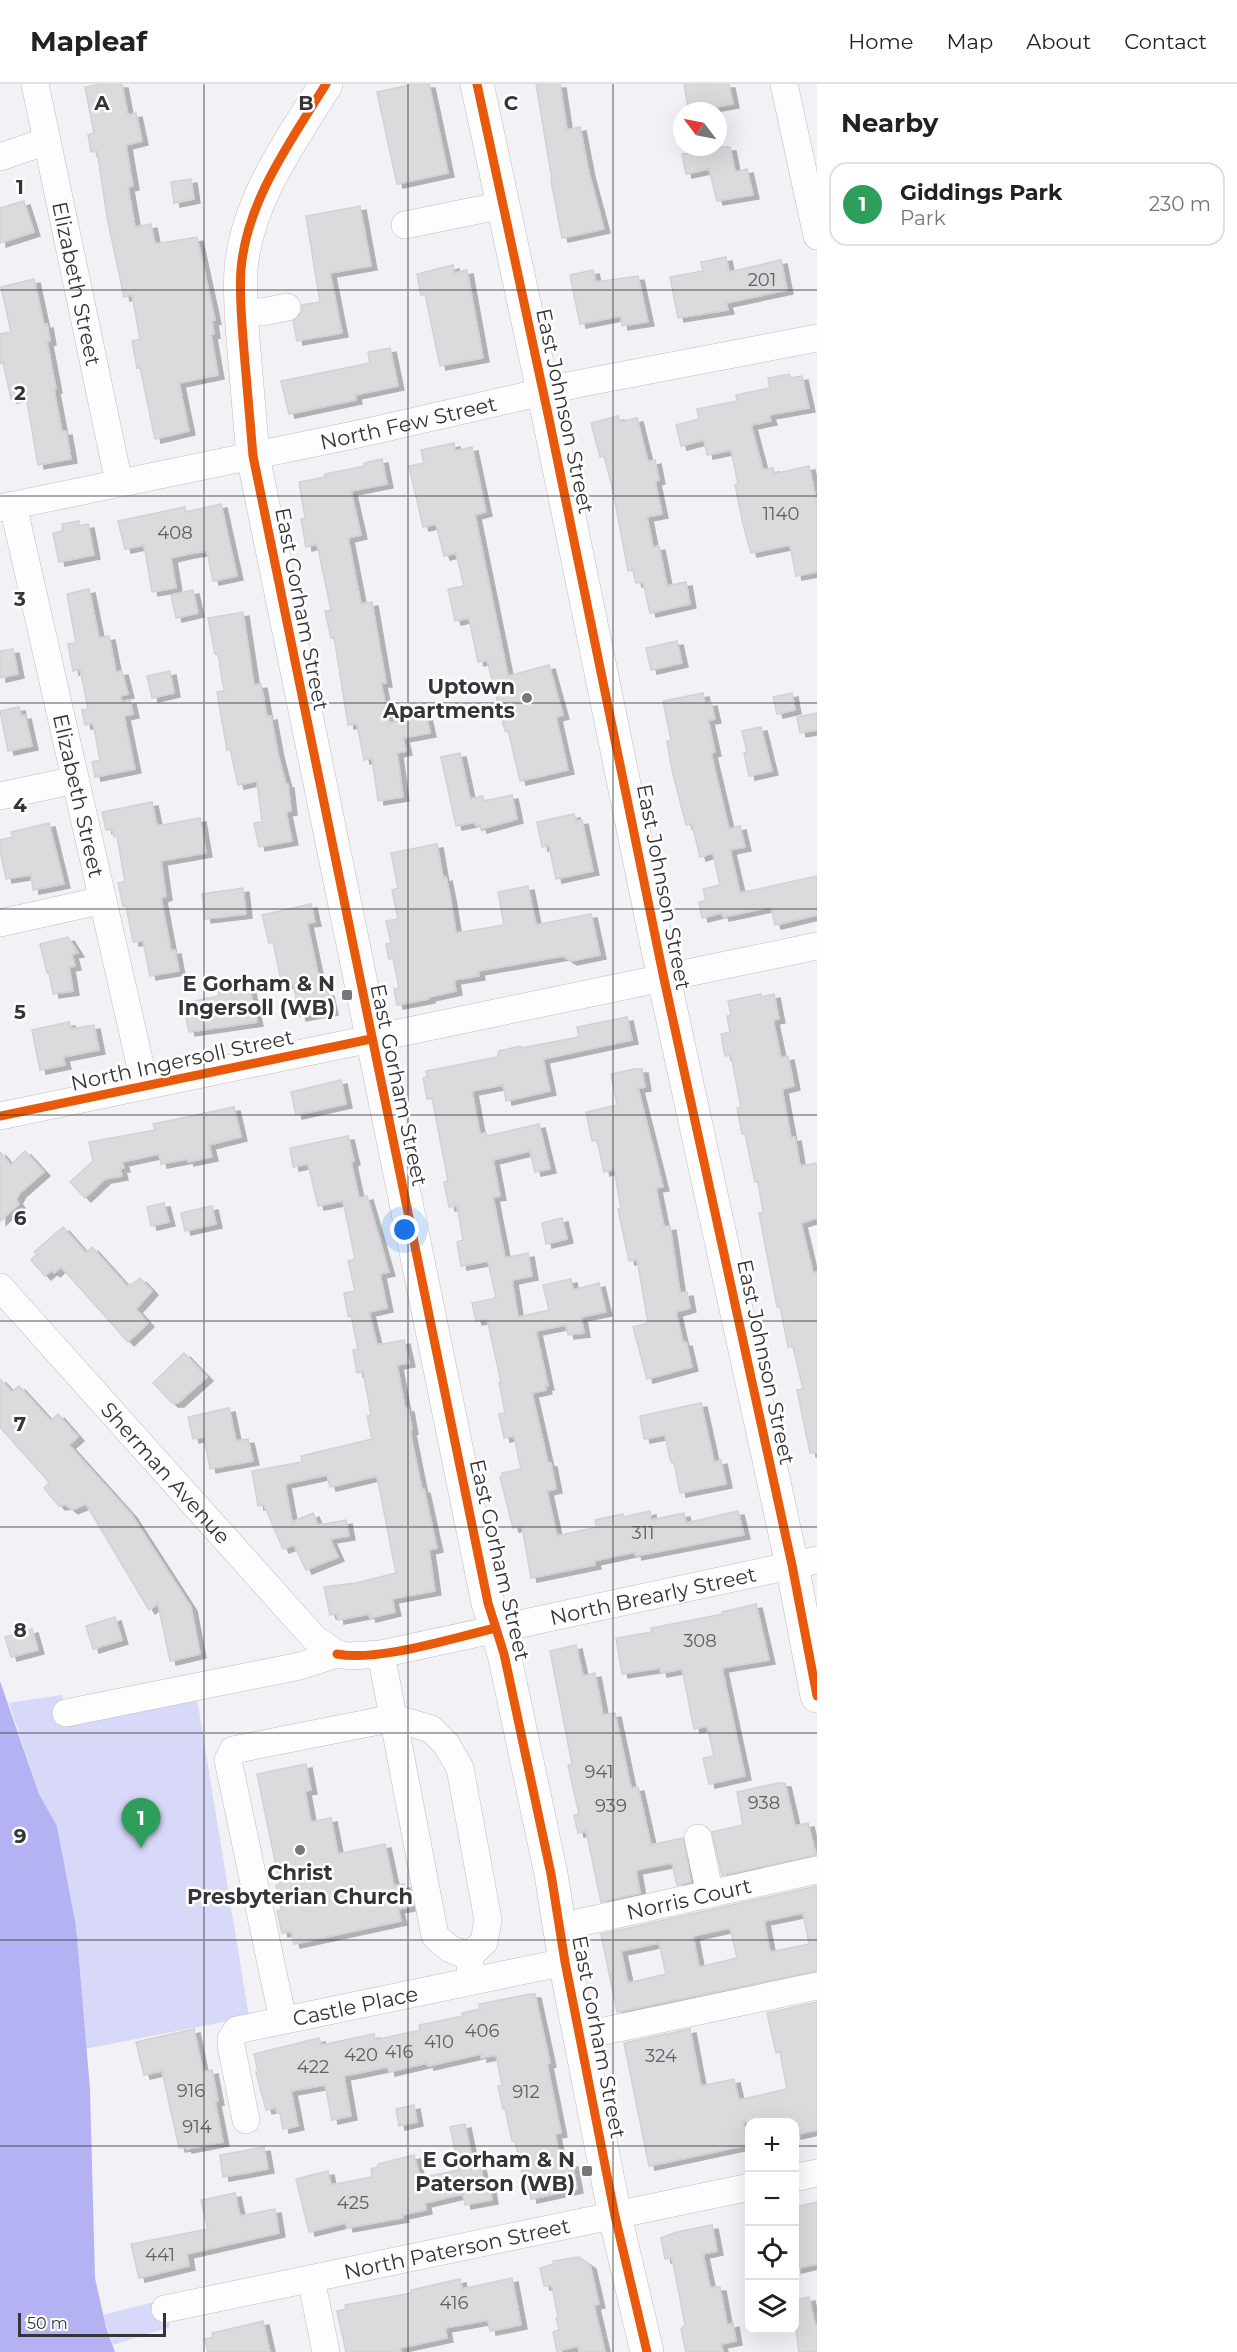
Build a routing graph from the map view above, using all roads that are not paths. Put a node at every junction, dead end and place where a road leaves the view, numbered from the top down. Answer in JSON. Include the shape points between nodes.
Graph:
{"nodes":[{"id":1,"x":35,"y":84,"type":"edge"},
{"id":2,"x":326,"y":84,"type":"edge"},
{"id":3,"x":477,"y":84,"type":"edge"},
{"id":4,"x":784,"y":84,"type":"edge"},
{"id":5,"x":47,"y":141,"type":"junction"},
{"id":6,"x":0,"y":157,"type":"edge"},
{"id":7,"x":503,"y":205,"type":"junction"},
{"id":8,"x":405,"y":225,"type":"dead end"},
{"id":9,"x":817,"y":236,"type":"edge"},
{"id":10,"x":287,"y":307,"type":"dead end"},
{"id":11,"x":240,"y":311,"type":"junction"},
{"id":12,"x":817,"y":338,"type":"edge"},
{"id":13,"x":543,"y":391,"type":"junction"},
{"id":14,"x":253,"y":456,"type":"junction"},
{"id":15,"x":118,"y":483,"type":"junction"},
{"id":16,"x":6,"y":507,"type":"edge"},
{"id":17,"x":75,"y":780,"type":"junction"},
{"id":18,"x":0,"y":796,"type":"edge"},
{"id":19,"x":103,"y":900,"type":"junction"},
{"id":20,"x":0,"y":923,"type":"edge"},
{"id":21,"x":817,"y":946,"type":"edge"},
{"id":22,"x":664,"y":979,"type":"junction"},
{"id":23,"x":371,"y":1039,"type":"junction"},
{"id":24,"x":145,"y":1086,"type":"junction"},
{"id":25,"x":0,"y":1116,"type":"edge"},
{"id":26,"x":0,"y":1287,"type":"edge"},
{"id":27,"x":805,"y":1562,"type":"edge"},
{"id":28,"x":496,"y":1628,"type":"junction"},
{"id":29,"x":338,"y":1654,"type":"junction"},
{"id":30,"x":381,"y":1654,"type":"junction"},
{"id":31,"x":817,"y":1696,"type":"edge"},
{"id":32,"x":66,"y":1713,"type":"dead end"},
{"id":33,"x":394,"y":1718,"type":"junction"},
{"id":34,"x":698,"y":1838,"type":"dead end"},
{"id":35,"x":817,"y":1870,"type":"edge"},
{"id":36,"x":710,"y":1894,"type":"junction"},
{"id":37,"x":560,"y":1927,"type":"junction"},
{"id":38,"x":565,"y":1962,"type":"junction"},
{"id":39,"x":470,"y":1968,"type":"junction"},
{"id":40,"x":817,"y":1986,"type":"edge"},
{"id":41,"x":283,"y":2020,"type":"junction"},
{"id":42,"x":581,"y":2036,"type":"junction"},
{"id":43,"x":246,"y":2120,"type":"dead end"},
{"id":44,"x":817,"y":2173,"type":"edge"},
{"id":45,"x":799,"y":2177,"type":"edge"},
{"id":46,"x":745,"y":2188,"type":"edge"},
{"id":47,"x":615,"y":2216,"type":"junction"},
{"id":48,"x":311,"y":2279,"type":"junction"},
{"id":49,"x":165,"y":2309,"type":"dead end"},
{"id":50,"x":326,"y":2352,"type":"edge"},
{"id":51,"x":646,"y":2352,"type":"edge"}],
"edges":[{"from":1,"to":5,"type":"street","name":"Elizabeth Street"},
{"from":2,"to":11,"type":"main road","name":"East Gorham Street","via":[[277,162],[262,194],[241,268]]},
{"from":3,"to":7,"type":"main road","name":"East Johnson Street"},
{"from":4,"to":9,"type":"street"},
{"from":5,"to":6,"type":"street"},
{"from":5,"to":15,"type":"street","name":"Elizabeth Street"},
{"from":7,"to":8,"type":"street"},
{"from":7,"to":13,"type":"main road","name":"East Johnson Street"},
{"from":10,"to":11,"type":"street"},
{"from":11,"to":14,"type":"main road","name":"East Gorham Street"},
{"from":12,"to":13,"type":"street","name":"North Few Street"},
{"from":13,"to":14,"type":"street","name":"North Few Street"},
{"from":13,"to":22,"type":"main road","name":"East Johnson Street"},
{"from":14,"to":15,"type":"street","name":"North Few Street"},
{"from":14,"to":23,"type":"main road","name":"East Gorham Street"},
{"from":15,"to":16,"type":"street","name":"North Few Street"},
{"from":16,"to":17,"type":"street","name":"Elizabeth Street"},
{"from":17,"to":18,"type":"street"},
{"from":17,"to":19,"type":"street","name":"Elizabeth Street"},
{"from":19,"to":20,"type":"street"},
{"from":19,"to":24,"type":"street","name":"Elizabeth Street"},
{"from":21,"to":22,"type":"street","name":"North Ingersoll Street"},
{"from":22,"to":23,"type":"street","name":"North Ingersoll Street"},
{"from":22,"to":27,"type":"main road","name":"East Johnson Street"},
{"from":23,"to":24,"type":"street","name":"North Ingersoll Street"},
{"from":23,"to":28,"type":"main road","name":"East Gorham Street"},
{"from":24,"to":25,"type":"street","name":"North Ingersoll Street"},
{"from":26,"to":29,"type":"street","name":"Sherman Avenue","via":[[315,1639]]},
{"from":27,"to":28,"type":"street","name":"North Brearly Street"},
{"from":27,"to":31,"type":"main road","name":"East Johnson Street"},
{"from":28,"to":30,"type":"street","name":"North Brearly Street"},
{"from":28,"to":37,"type":"main road","name":"East Gorham Street"},
{"from":29,"to":30,"type":"street","name":"North Brearly Street"},
{"from":29,"to":32,"type":"street","name":"North Brearly Street","via":[[300,1666]]},
{"from":30,"to":33,"type":"street"},
{"from":33,"to":39,"type":"street","via":[[435,1936]]},
{"from":33,"to":39,"type":"street","via":[[431,1729],[446,1744],[460,1768],[488,1920],[484,1942]]},
{"from":33,"to":41,"type":"street","via":[[233,1750],[228,1760]]},
{"from":34,"to":36,"type":"street"},
{"from":35,"to":36,"type":"street","name":"Norris Court"},
{"from":36,"to":37,"type":"street","name":"Norris Court"},
{"from":37,"to":38,"type":"main road","name":"East Gorham Street"},
{"from":38,"to":39,"type":"street","name":"Castle Place"},
{"from":38,"to":42,"type":"main road","name":"East Gorham Street"},
{"from":39,"to":41,"type":"street","name":"Castle Place"},
{"from":40,"to":42,"type":"street"},
{"from":41,"to":43,"type":"street","name":"Castle Place","via":[[243,2028],[231,2039]]},
{"from":42,"to":47,"type":"main road","name":"East Gorham Street"},
{"from":44,"to":45,"type":"street"},
{"from":46,"to":47,"type":"street","name":"North Paterson Street"},
{"from":47,"to":48,"type":"street","name":"North Paterson Street"},
{"from":47,"to":51,"type":"main road","name":"East Gorham Street"},
{"from":48,"to":49,"type":"street","name":"North Paterson Street"},
{"from":48,"to":50,"type":"street"}]}
